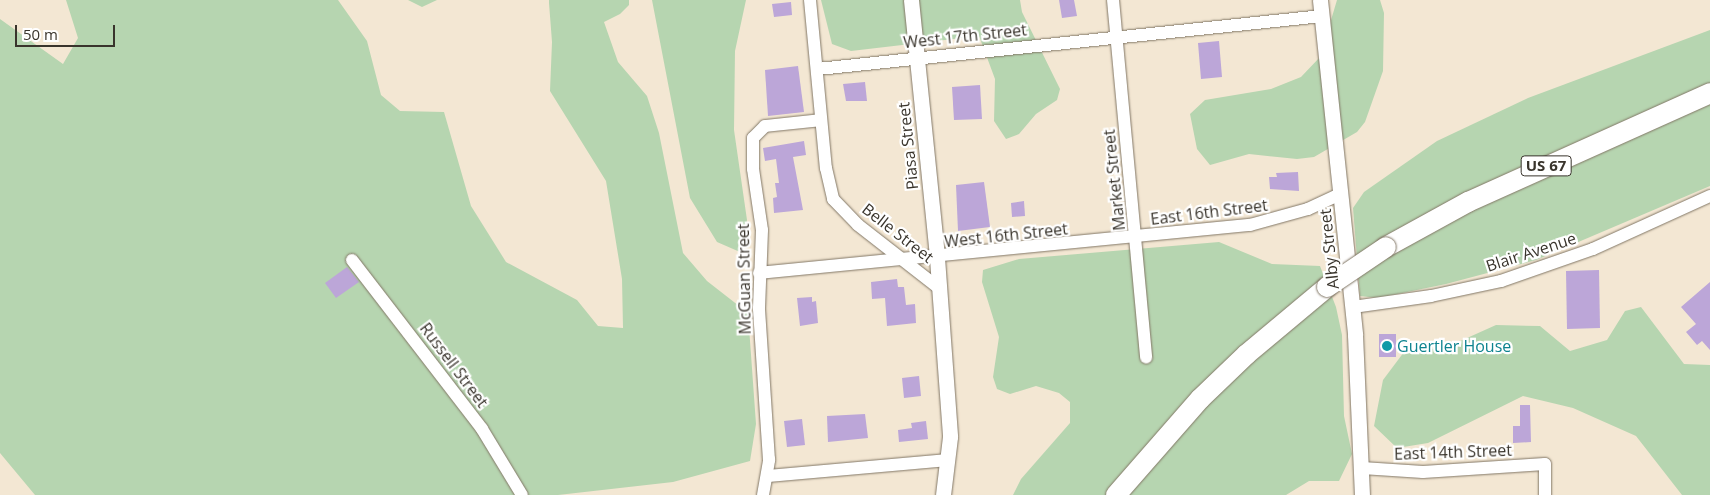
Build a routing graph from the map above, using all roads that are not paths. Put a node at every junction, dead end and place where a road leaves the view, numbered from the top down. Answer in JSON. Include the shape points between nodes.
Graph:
{"nodes":[{"id":1,"x":810,"y":0,"type":"edge"},
{"id":2,"x":911,"y":0,"type":"edge"},
{"id":3,"x":1113,"y":0,"type":"edge"},
{"id":4,"x":1320,"y":0,"type":"edge"},
{"id":5,"x":1322,"y":16,"type":"junction"},
{"id":6,"x":1116,"y":35,"type":"junction"},
{"id":7,"x":917,"y":58,"type":"junction"},
{"id":8,"x":818,"y":69,"type":"junction"},
{"id":9,"x":1710,"y":93,"type":"edge"},
{"id":10,"x":821,"y":120,"type":"junction"},
{"id":11,"x":1340,"y":194,"type":"junction"},
{"id":12,"x":1710,"y":196,"type":"edge"},
{"id":13,"x":1136,"y":238,"type":"junction"},
{"id":14,"x":937,"y":258,"type":"junction"},
{"id":15,"x":352,"y":260,"type":"dead end"},
{"id":16,"x":905,"y":261,"type":"junction"},
{"id":17,"x":759,"y":273,"type":"junction"},
{"id":18,"x":939,"y":288,"type":"junction"},
{"id":19,"x":1353,"y":307,"type":"junction"},
{"id":20,"x":1146,"y":357,"type":"dead end"},
{"id":21,"x":948,"y":460,"type":"junction"},
{"id":22,"x":1362,"y":468,"type":"junction"},
{"id":23,"x":768,"y":476,"type":"junction"},
{"id":24,"x":522,"y":495,"type":"edge"},
{"id":25,"x":763,"y":495,"type":"edge"},
{"id":26,"x":943,"y":495,"type":"edge"},
{"id":27,"x":1116,"y":495,"type":"edge"},
{"id":28,"x":1362,"y":495,"type":"edge"},
{"id":29,"x":1545,"y":495,"type":"edge"}],
"edges":[{"from":1,"to":8,"type":"street","name":"Belle Street"},
{"from":2,"to":7,"type":"street","name":"Piasa Street"},
{"from":3,"to":6,"type":"street","name":"Market Street"},
{"from":4,"to":5,"type":"street","name":"Alby Street"},
{"from":5,"to":6,"type":"street","name":"West 17th Street"},
{"from":5,"to":11,"type":"street","name":"Alby Street"},
{"from":6,"to":7,"type":"street","name":"West 17th Street"},
{"from":6,"to":13,"type":"street","name":"Market Street"},
{"from":7,"to":8,"type":"street","name":"West 17th Street"},
{"from":7,"to":14,"type":"street","name":"Piasa Street"},
{"from":8,"to":10,"type":"street","name":"Belle Street"},
{"from":9,"to":27,"type":"highway","number":"US 67","bridge":true,"via":[[1468,202],[1386,247],[1327,288],[1247,354],[1200,399]]},
{"from":10,"to":16,"type":"street","name":"Belle Street","via":[[833,199],[841,210]]},
{"from":10,"to":17,"type":"street","name":"McGuan Street","via":[[765,126],[755,132],[753,169],[762,230]]},
{"from":11,"to":13,"type":"street","name":"East 16th Street","via":[[1272,221]]},
{"from":11,"to":19,"type":"street","name":"Alby Street"},
{"from":12,"to":19,"type":"street","name":"Blair Avenue","via":[[1593,249],[1501,280],[1431,296]]},
{"from":13,"to":14,"type":"street","name":"West 16th Street"},
{"from":13,"to":20,"type":"street","name":"Market Street"},
{"from":14,"to":16,"type":"street","name":"West 16th Street"},
{"from":14,"to":18,"type":"street","name":"Piasa Street"},
{"from":15,"to":24,"type":"street","name":"Russell Street","via":[[482,429]]},
{"from":16,"to":17,"type":"street","name":"West 16th Street"},
{"from":16,"to":18,"type":"street","name":"Belle Street"},
{"from":17,"to":23,"type":"street","name":"McGuan Street"},
{"from":18,"to":21,"type":"street","via":[[950,437]]},
{"from":19,"to":22,"type":"street","name":"Alby Street"},
{"from":21,"to":23,"type":"street"},
{"from":21,"to":26,"type":"street"},
{"from":22,"to":28,"type":"street","name":"Alby Street"},
{"from":22,"to":29,"type":"street","name":"East 14th Street","via":[[1423,472],[1545,464]]},
{"from":23,"to":25,"type":"street","name":"McGuan Street"}]}
